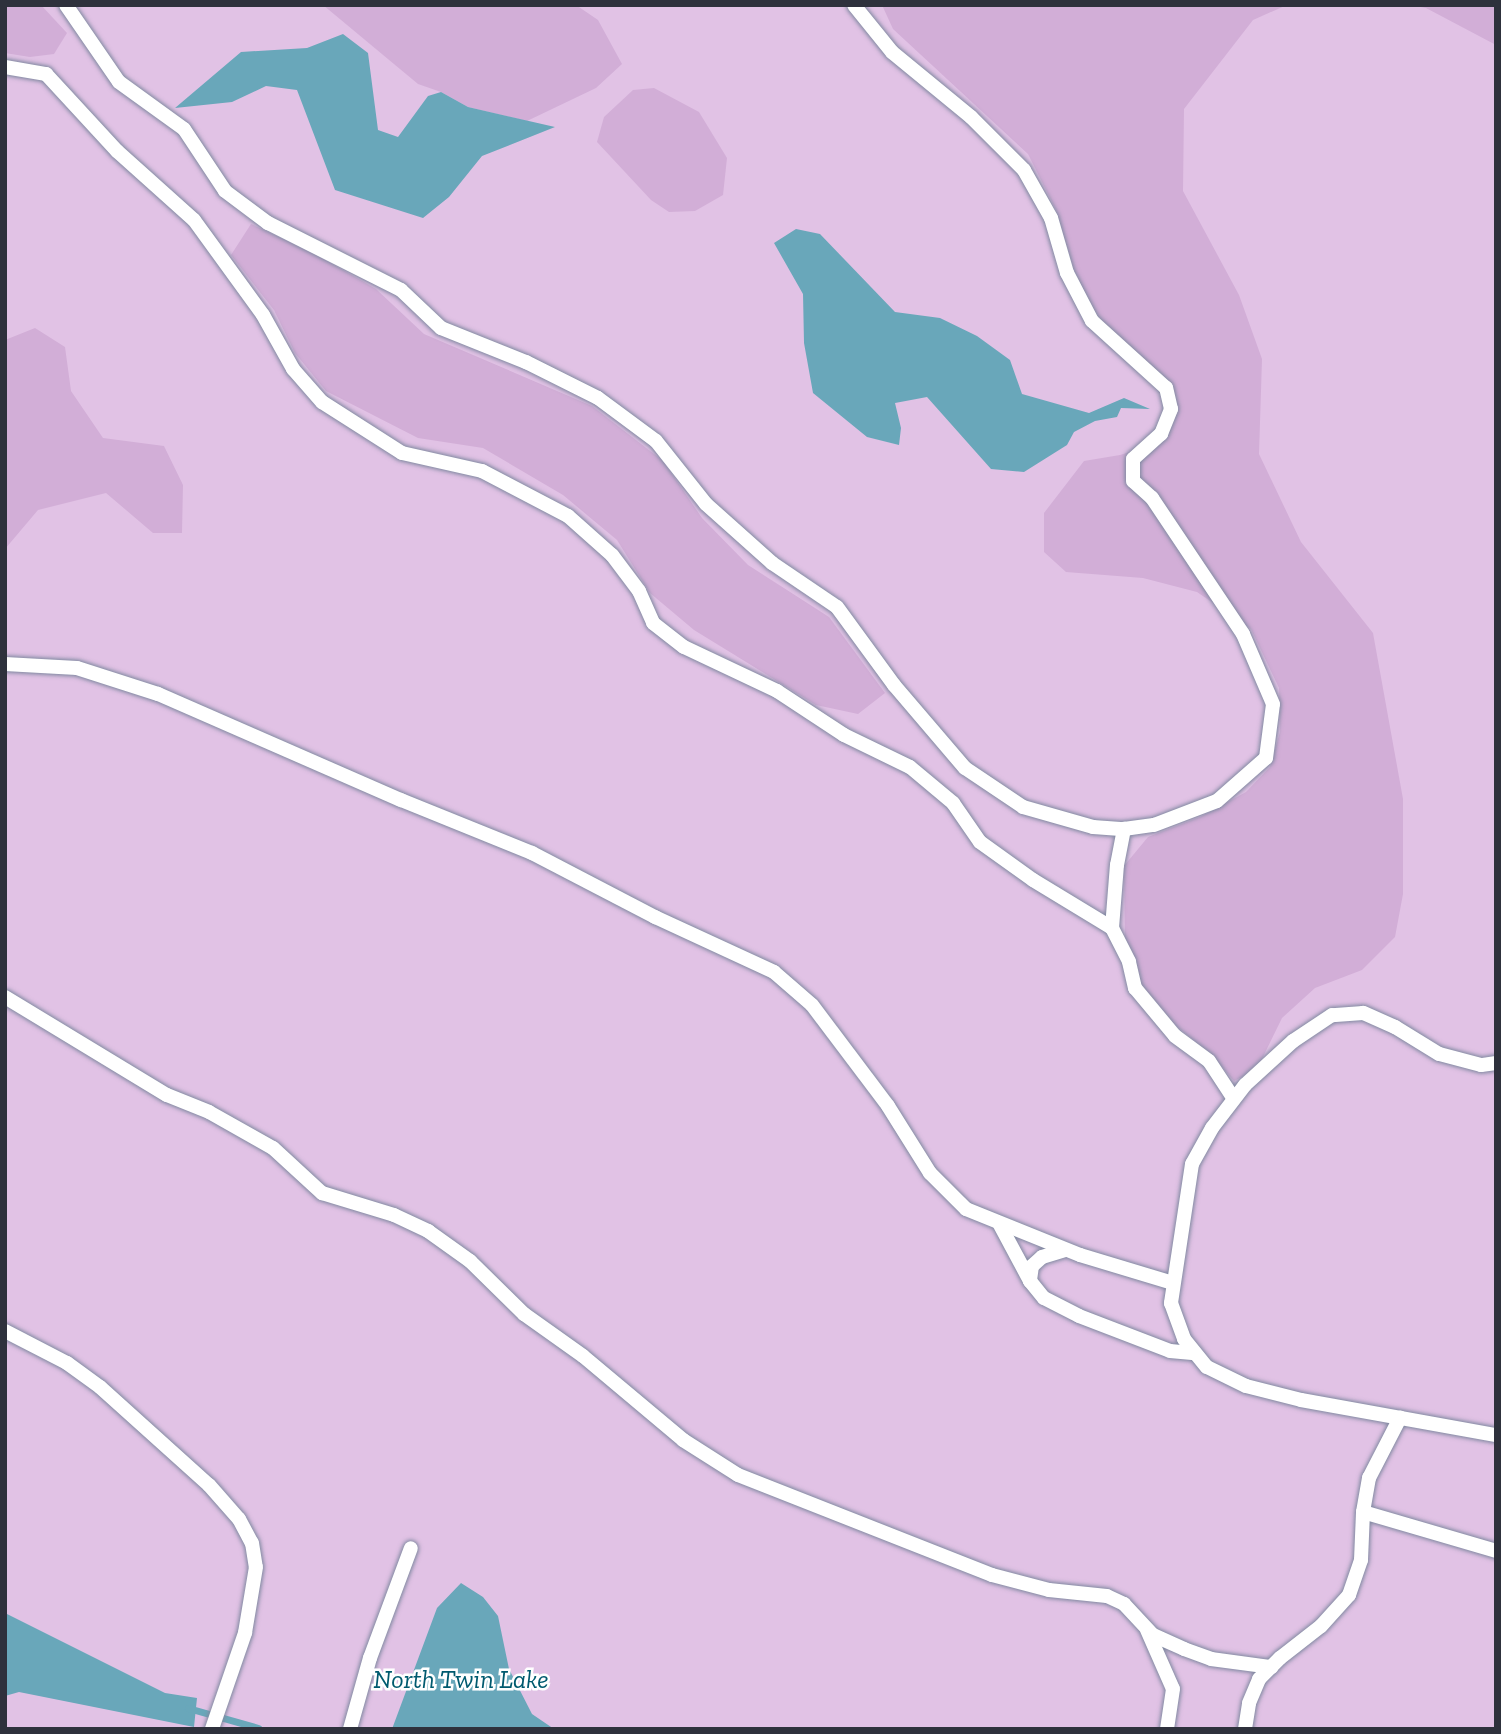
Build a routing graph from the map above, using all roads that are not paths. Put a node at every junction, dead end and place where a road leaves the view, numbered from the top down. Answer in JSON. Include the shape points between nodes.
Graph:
{"nodes":[{"id":1,"x":66,"y":5,"type":"edge"},
{"id":2,"x":855,"y":5,"type":"edge"},
{"id":3,"x":5,"y":67,"type":"edge"},
{"id":4,"x":5,"y":664,"type":"edge"},
{"id":5,"x":1124,"y":829,"type":"junction"},
{"id":6,"x":1112,"y":928,"type":"junction"},
{"id":7,"x":5,"y":997,"type":"edge"},
{"id":8,"x":1496,"y":1063,"type":"edge"},
{"id":9,"x":1234,"y":1099,"type":"junction"},
{"id":10,"x":1000,"y":1225,"type":"junction"},
{"id":11,"x":1065,"y":1250,"type":"junction"},
{"id":12,"x":1030,"y":1281,"type":"junction"},
{"id":13,"x":1172,"y":1283,"type":"junction"},
{"id":14,"x":5,"y":1331,"type":"edge"},
{"id":15,"x":1195,"y":1353,"type":"junction"},
{"id":16,"x":1400,"y":1418,"type":"junction"},
{"id":17,"x":1496,"y":1434,"type":"edge"},
{"id":18,"x":1363,"y":1512,"type":"junction"},
{"id":19,"x":411,"y":1548,"type":"dead end"},
{"id":20,"x":1496,"y":1551,"type":"edge"},
{"id":21,"x":1147,"y":1629,"type":"junction"},
{"id":22,"x":1271,"y":1667,"type":"junction"},
{"id":23,"x":212,"y":1729,"type":"edge"},
{"id":24,"x":351,"y":1729,"type":"edge"},
{"id":25,"x":1167,"y":1729,"type":"edge"},
{"id":26,"x":1245,"y":1729,"type":"edge"}],
"edges":[{"from":1,"to":5,"type":"lane","via":[[119,82],[184,129],[225,191],[268,223],[401,290],[441,328],[526,362],[598,398],[656,441],[716,512],[772,563],[837,607],[894,685],[965,768],[1023,807],[1093,827]]},
{"from":2,"to":5,"type":"lane","via":[[892,52],[971,117],[1024,170],[1051,218],[1067,273],[1092,321],[1166,388],[1171,409],[1161,434],[1133,459],[1133,481],[1152,498],[1243,634],[1273,704],[1266,758],[1217,801],[1154,825]]},
{"from":3,"to":6,"type":"lane","via":[[46,74],[117,151],[194,220],[263,315],[293,369],[322,402],[402,453],[482,471],[568,516],[612,555],[639,591],[653,623],[684,647],[777,691],[844,735],[910,767],[953,803],[980,842]]},
{"from":4,"to":10,"type":"lane","via":[[77,668],[158,694],[532,853],[774,972],[812,1005],[888,1106],[930,1173],[966,1209]]},
{"from":5,"to":6,"type":"lane"},
{"from":6,"to":9,"type":"lane","via":[[1129,962],[1135,988],[1175,1036],[1209,1061]]},
{"from":7,"to":21,"type":"lane","via":[[167,1095],[209,1112],[273,1148],[322,1193],[394,1215],[428,1231],[683,1440],[738,1475],[992,1575],[1049,1590],[1107,1597],[1124,1604]]},
{"from":8,"to":9,"type":"lane","via":[[1481,1065],[1439,1054],[1363,1013],[1332,1015],[1293,1041]]},
{"from":9,"to":13,"type":"lane","via":[[1192,1164]]},
{"from":10,"to":11,"type":"lane"},
{"from":10,"to":12,"type":"lane"},
{"from":11,"to":12,"type":"lane","via":[[1042,1257],[1032,1266]]},
{"from":11,"to":13,"type":"lane"},
{"from":12,"to":15,"type":"lane","via":[[1045,1298],[1079,1316],[1170,1351]]},
{"from":13,"to":15,"type":"lane","via":[[1171,1303],[1184,1339]]},
{"from":14,"to":23,"type":"lane","via":[[55,1356],[100,1387],[209,1485],[239,1519],[256,1567],[245,1633]]},
{"from":15,"to":16,"type":"lane","via":[[1207,1367],[1246,1386]]},
{"from":16,"to":17,"type":"lane"},
{"from":16,"to":18,"type":"lane","via":[[1369,1478]]},
{"from":18,"to":20,"type":"lane"},
{"from":18,"to":22,"type":"lane","via":[[1361,1560],[1349,1595],[1321,1626]]},
{"from":19,"to":24,"type":"lane","via":[[370,1658]]},
{"from":21,"to":22,"type":"lane","via":[[1212,1659]]},
{"from":21,"to":25,"type":"lane","via":[[1173,1689]]},
{"from":22,"to":26,"type":"lane","via":[[1259,1679],[1248,1703]]}]}
